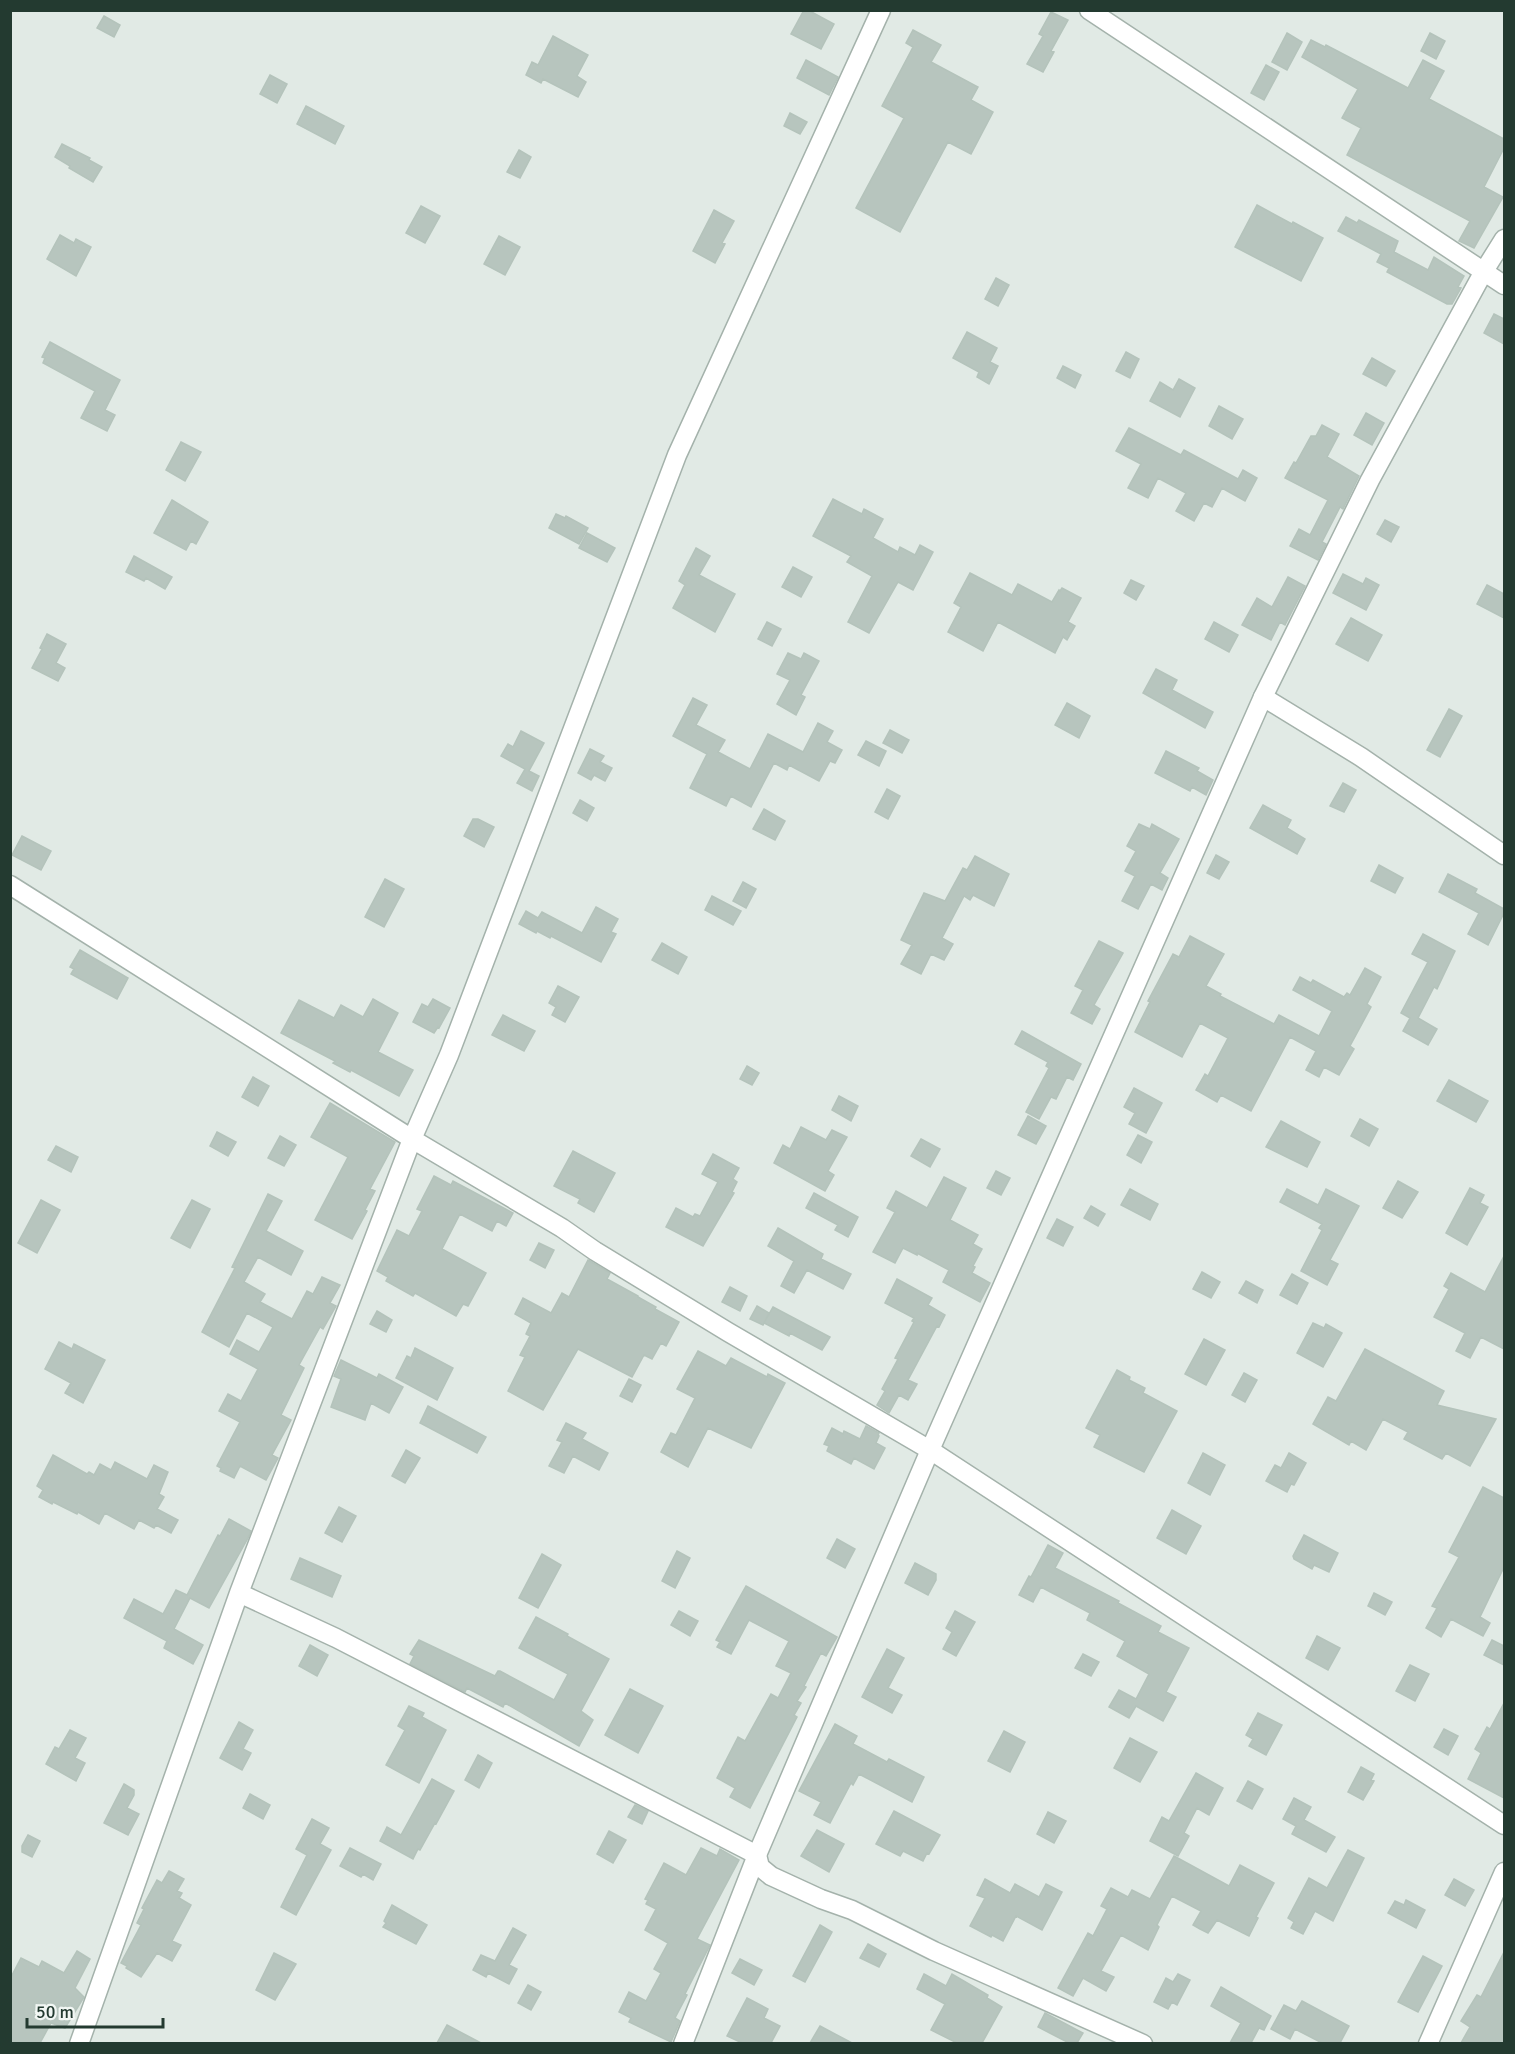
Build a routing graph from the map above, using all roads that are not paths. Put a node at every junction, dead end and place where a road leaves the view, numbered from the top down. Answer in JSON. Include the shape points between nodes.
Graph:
{"nodes":[{"id":1,"x":881,"y":10,"type":"edge"},
{"id":2,"x":1089,"y":10,"type":"edge"},
{"id":3,"x":1504,"y":239,"type":"edge"},
{"id":4,"x":1484,"y":271,"type":"junction"},
{"id":5,"x":1504,"y":285,"type":"edge"},
{"id":6,"x":1263,"y":697,"type":"junction"},
{"id":7,"x":1504,"y":855,"type":"edge"},
{"id":8,"x":10,"y":885,"type":"edge"},
{"id":9,"x":412,"y":1139,"type":"junction"},
{"id":10,"x":930,"y":1450,"type":"junction"},
{"id":11,"x":240,"y":1593,"type":"junction"},
{"id":12,"x":1504,"y":1825,"type":"edge"},
{"id":13,"x":757,"y":1855,"type":"junction"},
{"id":14,"x":1504,"y":1872,"type":"edge"},
{"id":15,"x":79,"y":2043,"type":"edge"},
{"id":16,"x":683,"y":2043,"type":"edge"},
{"id":17,"x":1143,"y":2043,"type":"edge"},
{"id":18,"x":1428,"y":2043,"type":"edge"}],
"edges":[{"from":1,"to":9,"type":"street","via":[[677,455],[453,1044]]},
{"from":2,"to":4,"type":"street"},
{"from":3,"to":4,"type":"street"},
{"from":4,"to":5,"type":"street"},
{"from":4,"to":6,"type":"street","via":[[1370,480]]},
{"from":6,"to":7,"type":"street","via":[[1361,756]]},
{"from":6,"to":10,"type":"street"},
{"from":8,"to":9,"type":"street"},
{"from":9,"to":10,"type":"street"},
{"from":9,"to":11,"type":"street"},
{"from":10,"to":12,"type":"street"},
{"from":10,"to":13,"type":"street"},
{"from":11,"to":13,"type":"street","via":[[336,1638]]},
{"from":11,"to":15,"type":"street"},
{"from":13,"to":16,"type":"street"},
{"from":13,"to":17,"type":"street","via":[[760,1867],[771,1876]]},
{"from":14,"to":18,"type":"street"}]}
